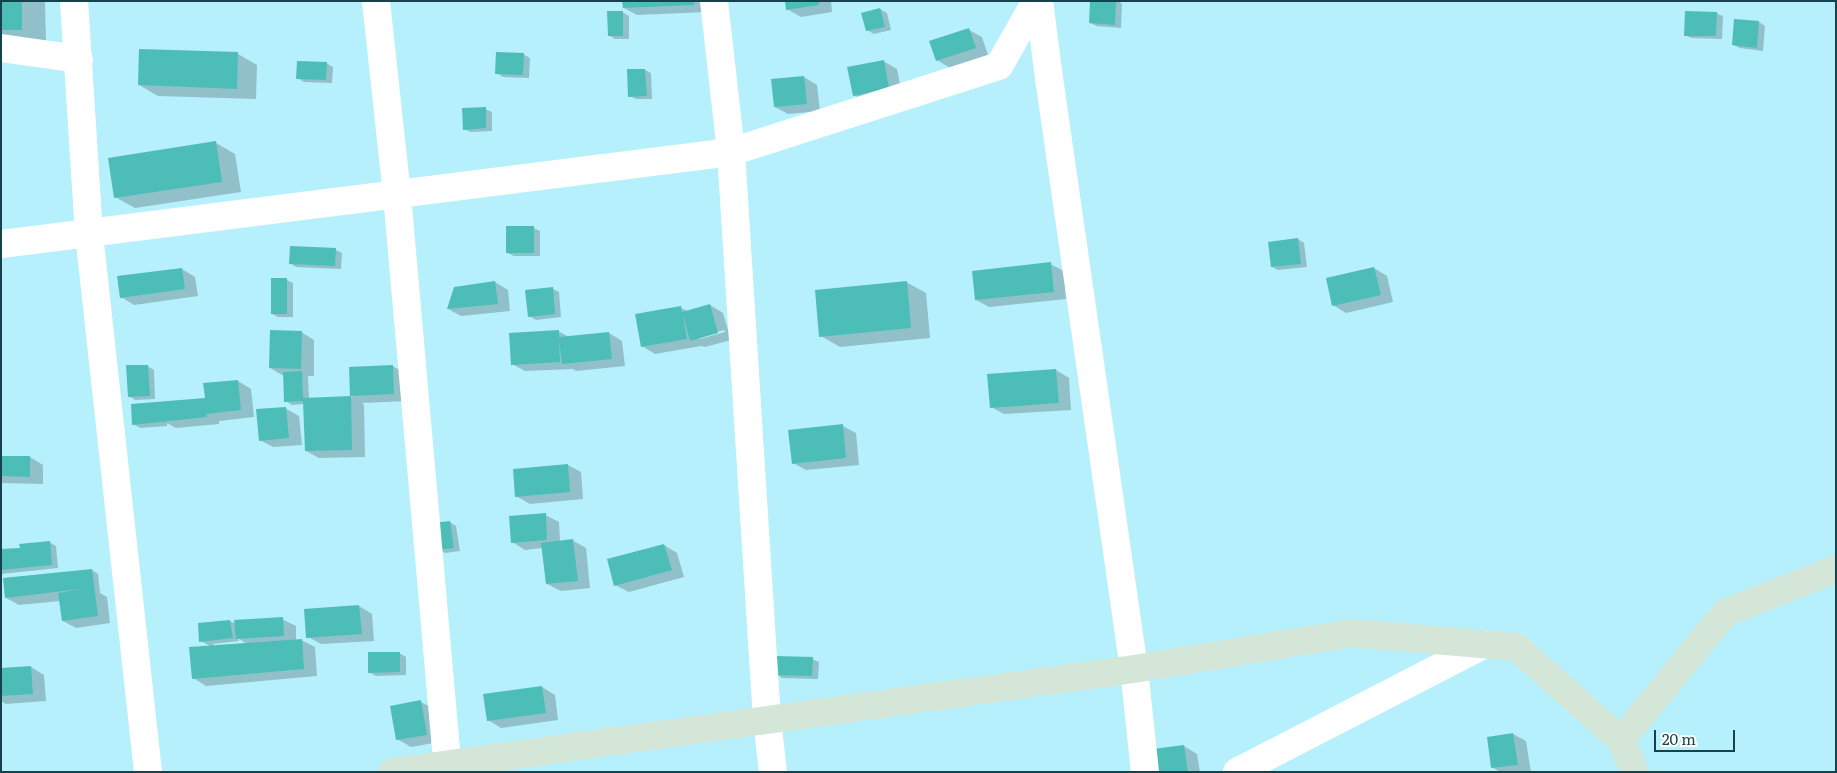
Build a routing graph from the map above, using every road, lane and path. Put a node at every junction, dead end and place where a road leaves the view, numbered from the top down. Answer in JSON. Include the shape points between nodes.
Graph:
{"nodes":[{"id":1,"x":74,"y":1,"type":"edge"},
{"id":2,"x":376,"y":1,"type":"edge"},
{"id":3,"x":714,"y":1,"type":"edge"},
{"id":4,"x":1038,"y":1,"type":"edge"},
{"id":5,"x":1,"y":48,"type":"edge"},
{"id":6,"x":79,"y":59,"type":"junction"},
{"id":7,"x":731,"y":152,"type":"junction"},
{"id":8,"x":397,"y":195,"type":"junction"},
{"id":9,"x":89,"y":234,"type":"junction"},
{"id":10,"x":1,"y":244,"type":"edge"},
{"id":11,"x":1836,"y":569,"type":"edge"},
{"id":12,"x":1485,"y":644,"type":"junction"},
{"id":13,"x":1134,"y":669,"type":"junction"},
{"id":14,"x":767,"y":720,"type":"junction"},
{"id":15,"x":1621,"y":740,"type":"junction"},
{"id":16,"x":447,"y":768,"type":"edge"},
{"id":17,"x":148,"y":772,"type":"edge"},
{"id":18,"x":392,"y":772,"type":"edge"},
{"id":19,"x":773,"y":772,"type":"edge"},
{"id":20,"x":1145,"y":772,"type":"edge"},
{"id":21,"x":1237,"y":772,"type":"edge"},
{"id":22,"x":1634,"y":772,"type":"edge"}],
"edges":[{"from":1,"to":6,"type":"street"},
{"from":2,"to":8,"type":"street"},
{"from":3,"to":7,"type":"street"},
{"from":4,"to":7,"type":"street","via":[[999,66]]},
{"from":4,"to":13,"type":"street"},
{"from":5,"to":6,"type":"street"},
{"from":6,"to":9,"type":"street"},
{"from":7,"to":8,"type":"street"},
{"from":7,"to":14,"type":"street"},
{"from":8,"to":9,"type":"street"},
{"from":8,"to":16,"type":"street"},
{"from":9,"to":10,"type":"street"},
{"from":9,"to":17,"type":"street"},
{"from":11,"to":15,"type":"street","via":[[1725,613]]},
{"from":12,"to":13,"type":"street","via":[[1352,633]]},
{"from":12,"to":15,"type":"street","via":[[1516,647]]},
{"from":12,"to":21,"type":"street"},
{"from":13,"to":14,"type":"street"},
{"from":13,"to":20,"type":"street"},
{"from":14,"to":16,"type":"street"},
{"from":14,"to":19,"type":"street"},
{"from":15,"to":22,"type":"street"},
{"from":16,"to":18,"type":"street"}]}
